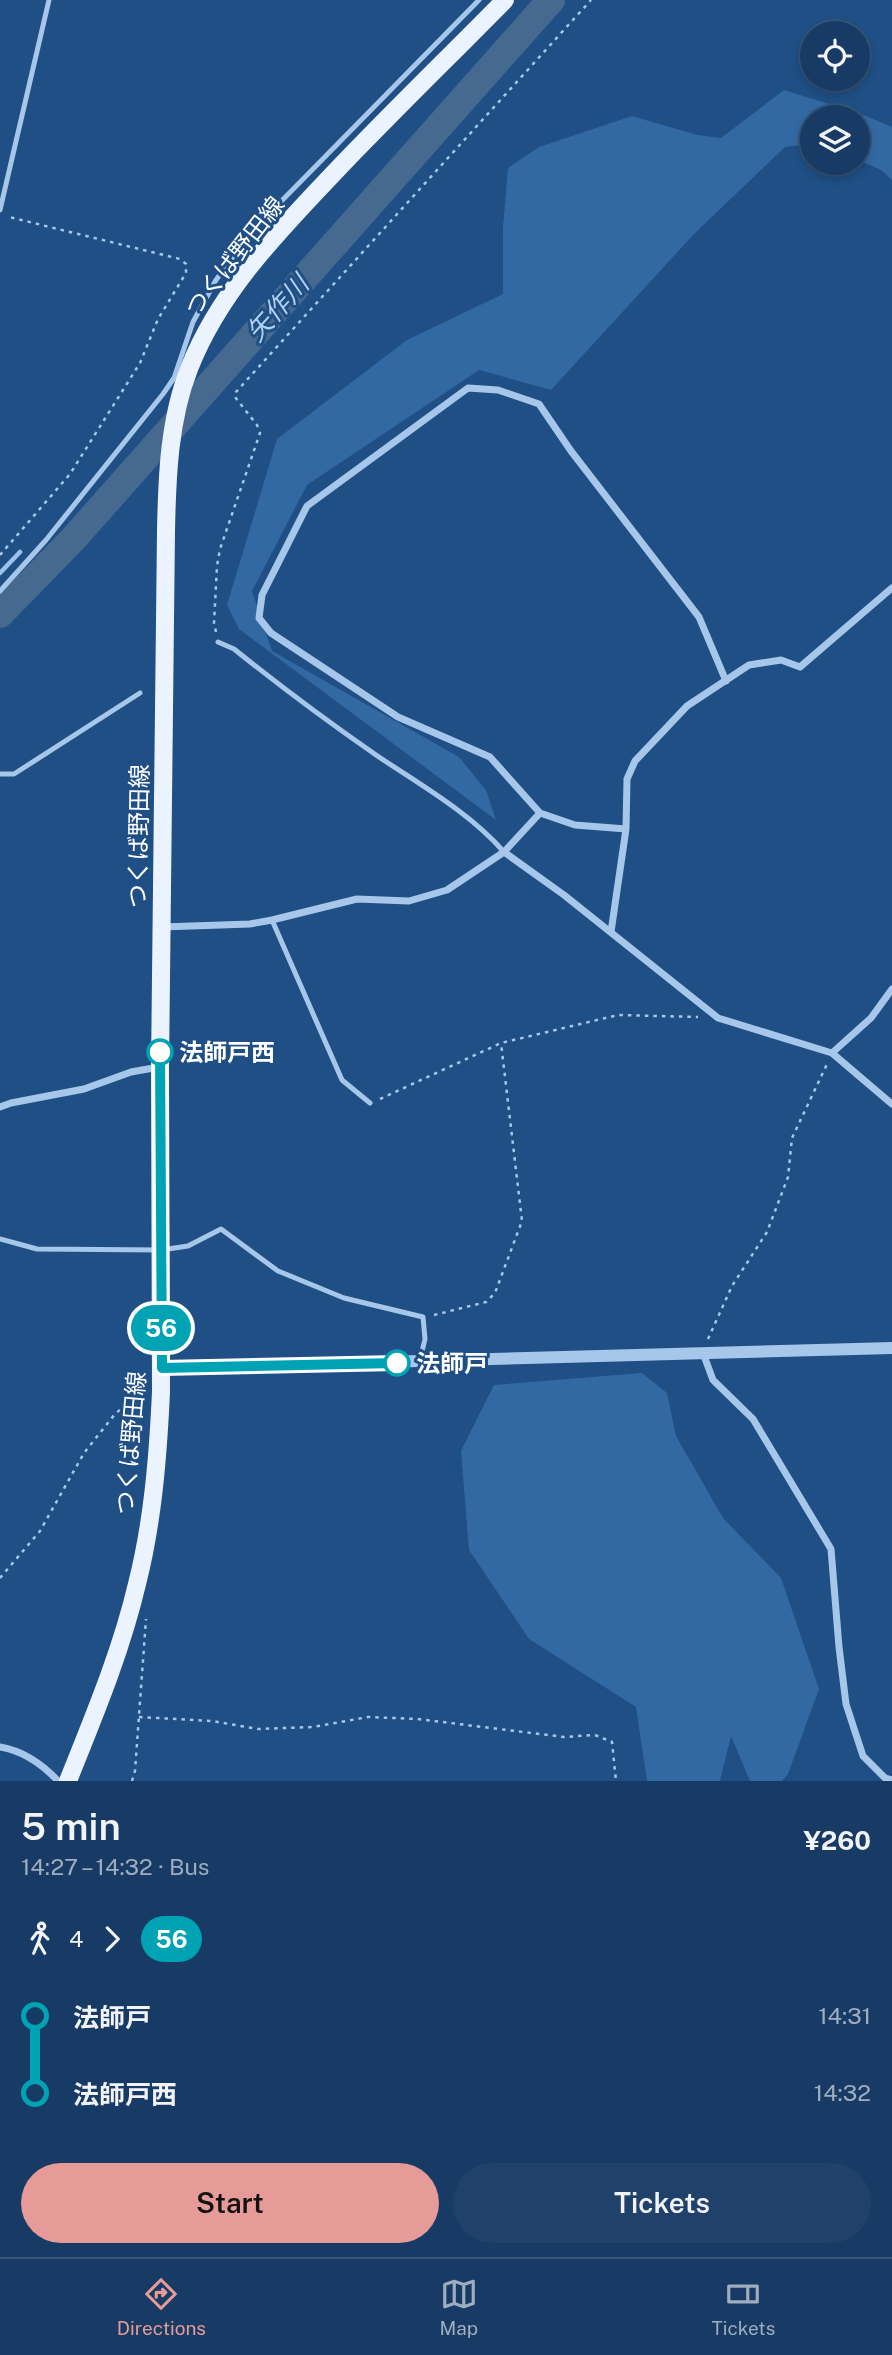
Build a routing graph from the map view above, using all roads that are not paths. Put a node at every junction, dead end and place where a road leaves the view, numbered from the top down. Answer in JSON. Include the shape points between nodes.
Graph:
{"nodes":[{"id":1,"x":49,"y":0,"type":"edge"},
{"id":2,"x":479,"y":0,"type":"edge"},
{"id":3,"x":505,"y":0,"type":"edge"},
{"id":4,"x":0,"y":213,"type":"edge"},
{"id":5,"x":183,"y":376,"type":"junction"},
{"id":6,"x":892,"y":588,"type":"edge"},
{"id":7,"x":0,"y":591,"type":"edge"},
{"id":8,"x":218,"y":642,"type":"road end"},
{"id":9,"x":726,"y":681,"type":"junction"},
{"id":10,"x":140,"y":693,"type":"dead end"},
{"id":11,"x":0,"y":774,"type":"edge"},
{"id":12,"x":540,"y":813,"type":"junction"},
{"id":13,"x":626,"y":829,"type":"junction"},
{"id":14,"x":504,"y":852,"type":"junction"},
{"id":15,"x":272,"y":920,"type":"junction"},
{"id":16,"x":162,"y":927,"type":"junction"},
{"id":17,"x":611,"y":932,"type":"junction"},
{"id":18,"x":892,"y":989,"type":"edge"},
{"id":19,"x":832,"y":1053,"type":"junction"},
{"id":20,"x":160,"y":1067,"type":"junction"},
{"id":21,"x":370,"y":1103,"type":"road end"},
{"id":22,"x":892,"y":1104,"type":"edge"},
{"id":23,"x":0,"y":1107,"type":"edge"},
{"id":24,"x":0,"y":1239,"type":"edge"},
{"id":25,"x":161,"y":1250,"type":"junction"},
{"id":26,"x":892,"y":1348,"type":"edge"},
{"id":27,"x":703,"y":1353,"type":"junction"},
{"id":28,"x":419,"y":1363,"type":"junction"},
{"id":29,"x":162,"y":1368,"type":"junction"},
{"id":30,"x":0,"y":1747,"type":"edge"},
{"id":31,"x":892,"y":1780,"type":"edge"},
{"id":32,"x":58,"y":1781,"type":"edge"},
{"id":33,"x":68,"y":1781,"type":"edge"}],
"edges":[{"from":1,"to":4,"type":"lane"},
{"from":2,"to":5,"type":"lane","via":[[252,231],[193,322]]},
{"from":3,"to":5,"type":"main road","name":"つくば野田線","via":[[289,220],[220,306]]},
{"from":5,"to":7,"type":"lane","via":[[163,394]]},
{"from":5,"to":16,"type":"main road","name":"つくば野田線","via":[[167,482]]},
{"from":6,"to":9,"type":"street","via":[[800,667],[781,660],[749,665]]},
{"from":8,"to":14,"type":"lane","via":[[434,794]]},
{"from":9,"to":12,"type":"street","via":[[699,617],[539,404],[498,390],[468,388],[307,506],[262,595],[259,618],[271,633],[398,717],[490,757]]},
{"from":9,"to":13,"type":"street","via":[[687,706],[635,761],[627,779]]},
{"from":10,"to":11,"type":"lane","via":[[14,774]]},
{"from":12,"to":13,"type":"street","via":[[575,825]]},
{"from":12,"to":14,"type":"street"},
{"from":13,"to":17,"type":"street"},
{"from":14,"to":15,"type":"street","via":[[447,890],[409,901],[357,899]]},
{"from":14,"to":17,"type":"street"},
{"from":15,"to":16,"type":"street"},
{"from":15,"to":21,"type":"lane","via":[[342,1080]]},
{"from":16,"to":20,"type":"main road","name":"つくば野田線"},
{"from":17,"to":19,"type":"street","via":[[718,1018]]},
{"from":18,"to":19,"type":"street","via":[[871,1018]]},
{"from":19,"to":22,"type":"street"},
{"from":20,"to":23,"type":"street"},
{"from":20,"to":25,"type":"main road","name":"つくば野田線"},
{"from":24,"to":25,"type":"lane","via":[[37,1250]]},
{"from":25,"to":28,"type":"lane","via":[[188,1246],[221,1230],[278,1270],[344,1298],[423,1317],[425,1339]]},
{"from":25,"to":29,"type":"main road","name":"つくば野田線"},
{"from":26,"to":27,"type":"street"},
{"from":27,"to":28,"type":"street"},
{"from":27,"to":31,"type":"street","via":[[713,1380],[753,1419],[831,1549],[846,1704],[863,1756]]},
{"from":28,"to":29,"type":"street"},
{"from":29,"to":33,"type":"main road","name":"つくば野田線","via":[[155,1481],[138,1582],[102,1699]]},
{"from":30,"to":32,"type":"street","via":[[44,1765]]}]}
